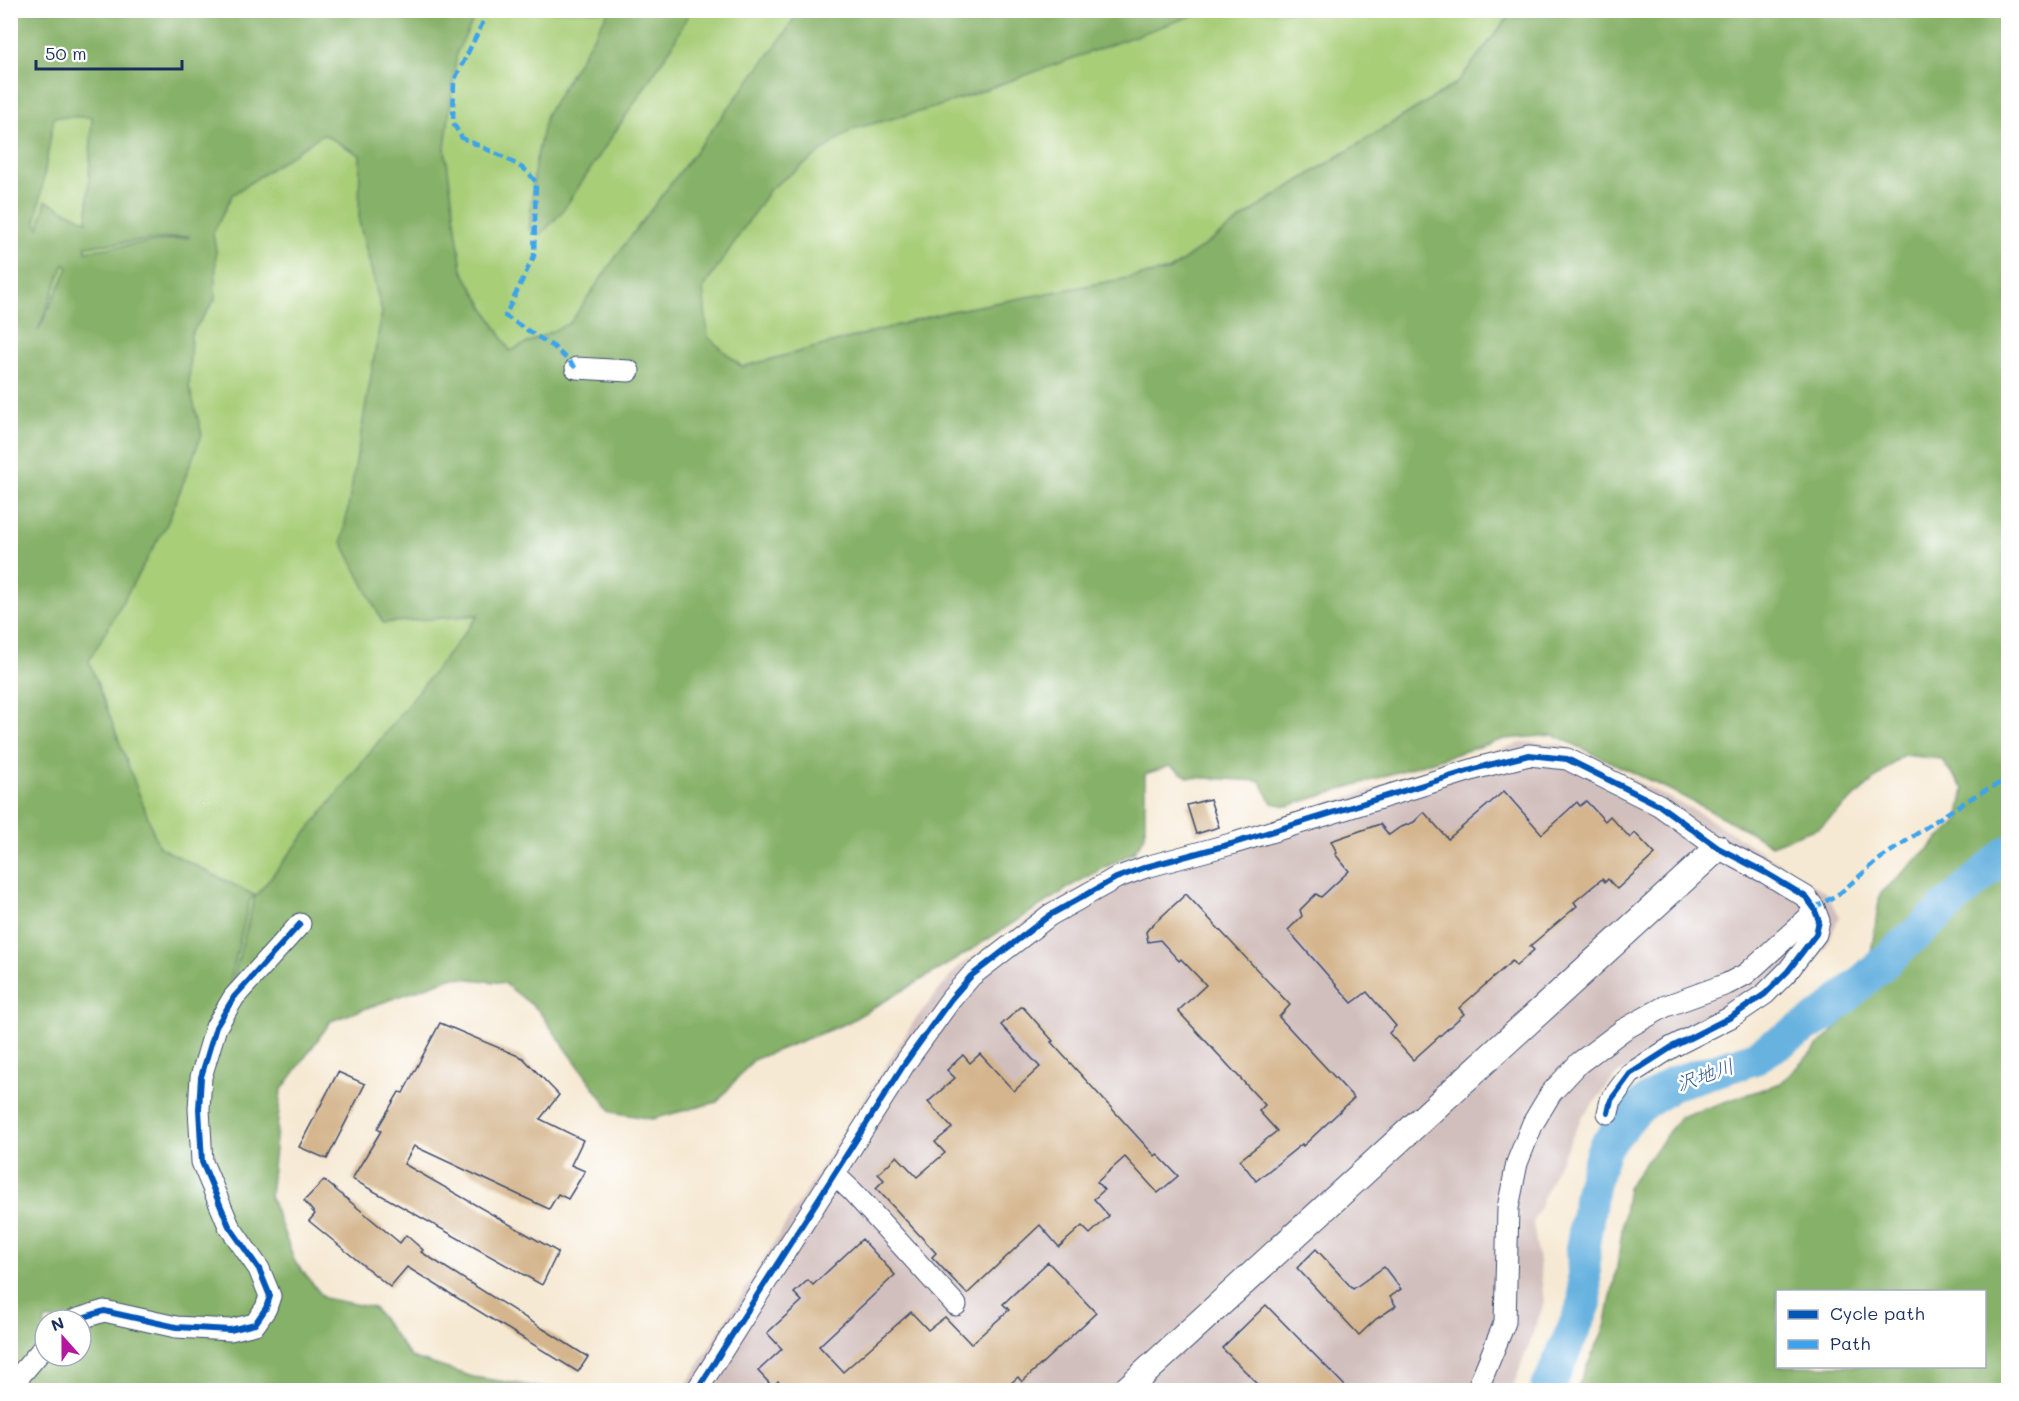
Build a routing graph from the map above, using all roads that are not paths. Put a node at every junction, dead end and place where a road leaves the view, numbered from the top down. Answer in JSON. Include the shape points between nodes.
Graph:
{"nodes":[{"id":1,"x":576,"y":368,"type":"dead end"},
{"id":2,"x":629,"y":371,"type":"dead end"},
{"id":3,"x":1718,"y":848,"type":"junction"},
{"id":4,"x":1814,"y":908,"type":"junction"},
{"id":5,"x":300,"y":924,"type":"dead end"},
{"id":6,"x":1608,"y":1113,"type":"dead end"},
{"id":7,"x":834,"y":1174,"type":"junction"},
{"id":8,"x":956,"y":1305,"type":"dead end"},
{"id":9,"x":93,"y":1314,"type":"edge"},
{"id":10,"x":33,"y":1360,"type":"edge"},
{"id":11,"x":10,"y":1387,"type":"edge"},
{"id":12,"x":697,"y":1390,"type":"edge"},
{"id":13,"x":1126,"y":1390,"type":"edge"},
{"id":14,"x":1478,"y":1390,"type":"edge"}],
"edges":[{"from":1,"to":2,"type":"street"},
{"from":3,"to":4,"type":"street","via":[[1797,891]]},
{"from":3,"to":7,"type":"street","via":[[1659,805],[1567,759],[1529,755],[1116,878],[1050,915],[971,976],[905,1063]]},
{"from":3,"to":13,"type":"street"},
{"from":4,"to":6,"type":"street","via":[[1819,921],[1816,934],[1766,994],[1630,1074],[1611,1100]]},
{"from":4,"to":14,"type":"street","via":[[1746,974],[1666,1006],[1623,1030],[1579,1063],[1551,1093],[1533,1123],[1517,1163],[1508,1208],[1505,1323]]},
{"from":5,"to":9,"type":"street","via":[[234,997],[216,1027],[201,1077],[202,1162],[228,1226],[259,1269],[270,1296],[266,1308],[255,1324],[230,1330],[176,1327],[104,1311]]},
{"from":7,"to":8,"type":"street"},
{"from":7,"to":12,"type":"street"},
{"from":10,"to":11,"type":"street"}]}
